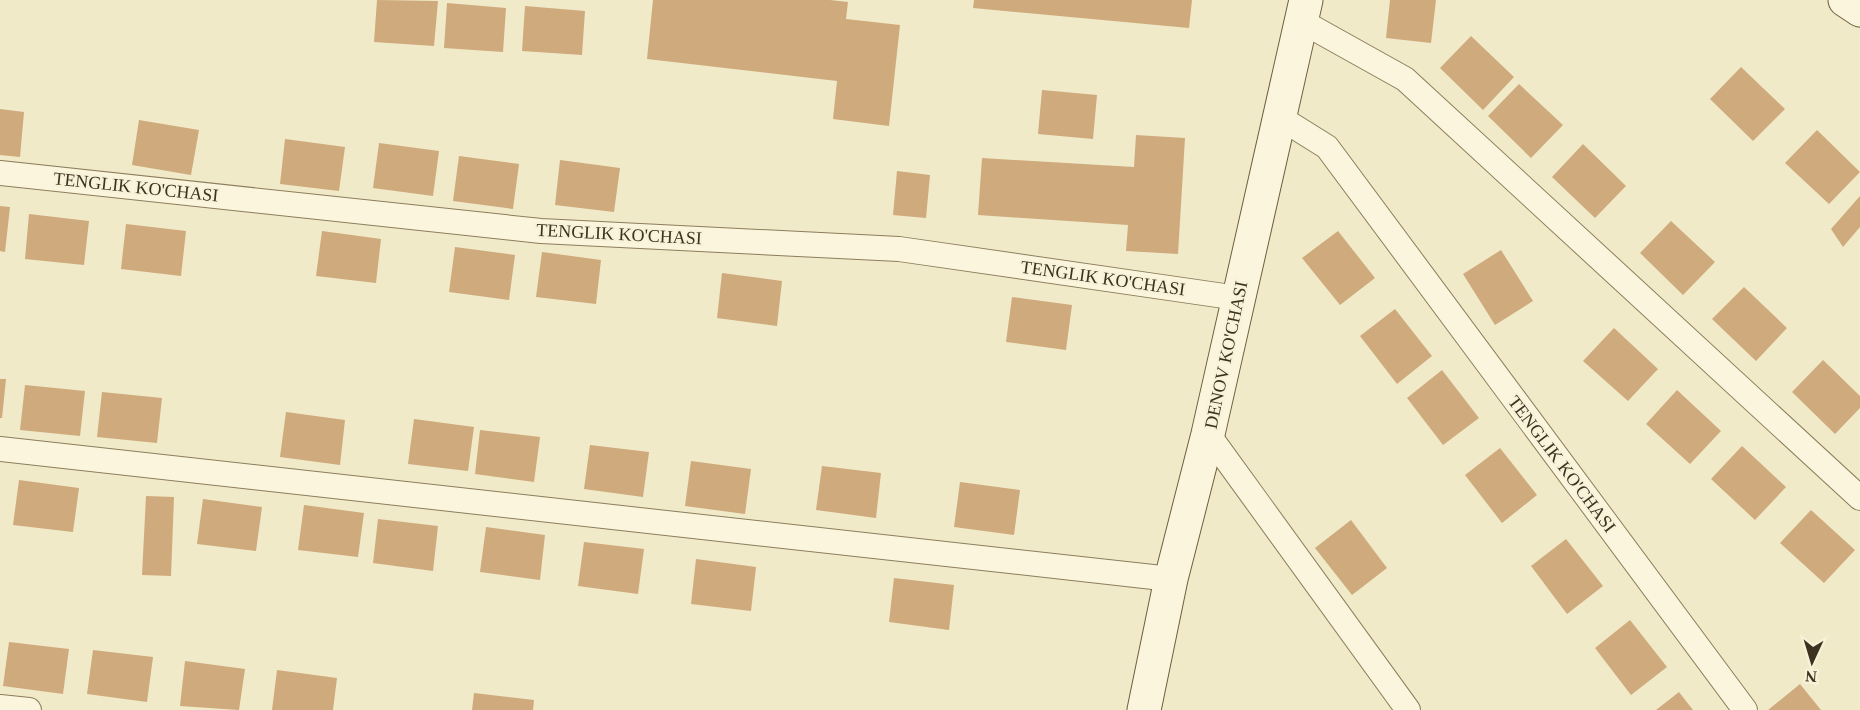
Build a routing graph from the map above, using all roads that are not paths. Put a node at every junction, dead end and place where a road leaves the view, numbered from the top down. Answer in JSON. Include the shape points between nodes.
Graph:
{"nodes":[{"id":1,"x":1845,"y":0,"type":"edge"},
{"id":2,"x":1304,"y":10,"type":"edge"},
{"id":3,"x":1860,"y":10,"type":"edge"},
{"id":4,"x":1279,"y":117,"type":"junction"},
{"id":5,"x":0,"y":173,"type":"edge"},
{"id":6,"x":1238,"y":298,"type":"junction"},
{"id":7,"x":1208,"y":434,"type":"junction"},
{"id":8,"x":0,"y":449,"type":"edge"},
{"id":9,"x":1860,"y":498,"type":"edge"},
{"id":10,"x":1171,"y":579,"type":"junction"},
{"id":11,"x":0,"y":707,"type":"edge"},
{"id":12,"x":29,"y":710,"type":"edge"},
{"id":13,"x":1144,"y":710,"type":"edge"},
{"id":14,"x":1408,"y":710,"type":"edge"},
{"id":15,"x":1745,"y":710,"type":"edge"}],
"edges":[{"from":1,"to":3,"type":"street"},
{"from":2,"to":4,"type":"street","name":"DENOV KO'CHASI"},
{"from":2,"to":9,"type":"street","via":[[1405,79]]},
{"from":4,"to":6,"type":"street","name":"DENOV KO'CHASI"},
{"from":4,"to":15,"type":"street","name":"TENGLIK KO'CHASI","via":[[1327,147]]},
{"from":5,"to":6,"type":"street","name":"TENGLIK KO'CHASI","via":[[541,231],[899,249]]},
{"from":6,"to":7,"type":"street","name":"DENOV KO'CHASI"},
{"from":7,"to":10,"type":"street","name":"DENOV KO'CHASI"},
{"from":7,"to":14,"type":"street"},
{"from":8,"to":10,"type":"street"},
{"from":10,"to":13,"type":"street","name":"DENOV KO'CHASI"},
{"from":11,"to":12,"type":"street"}]}
